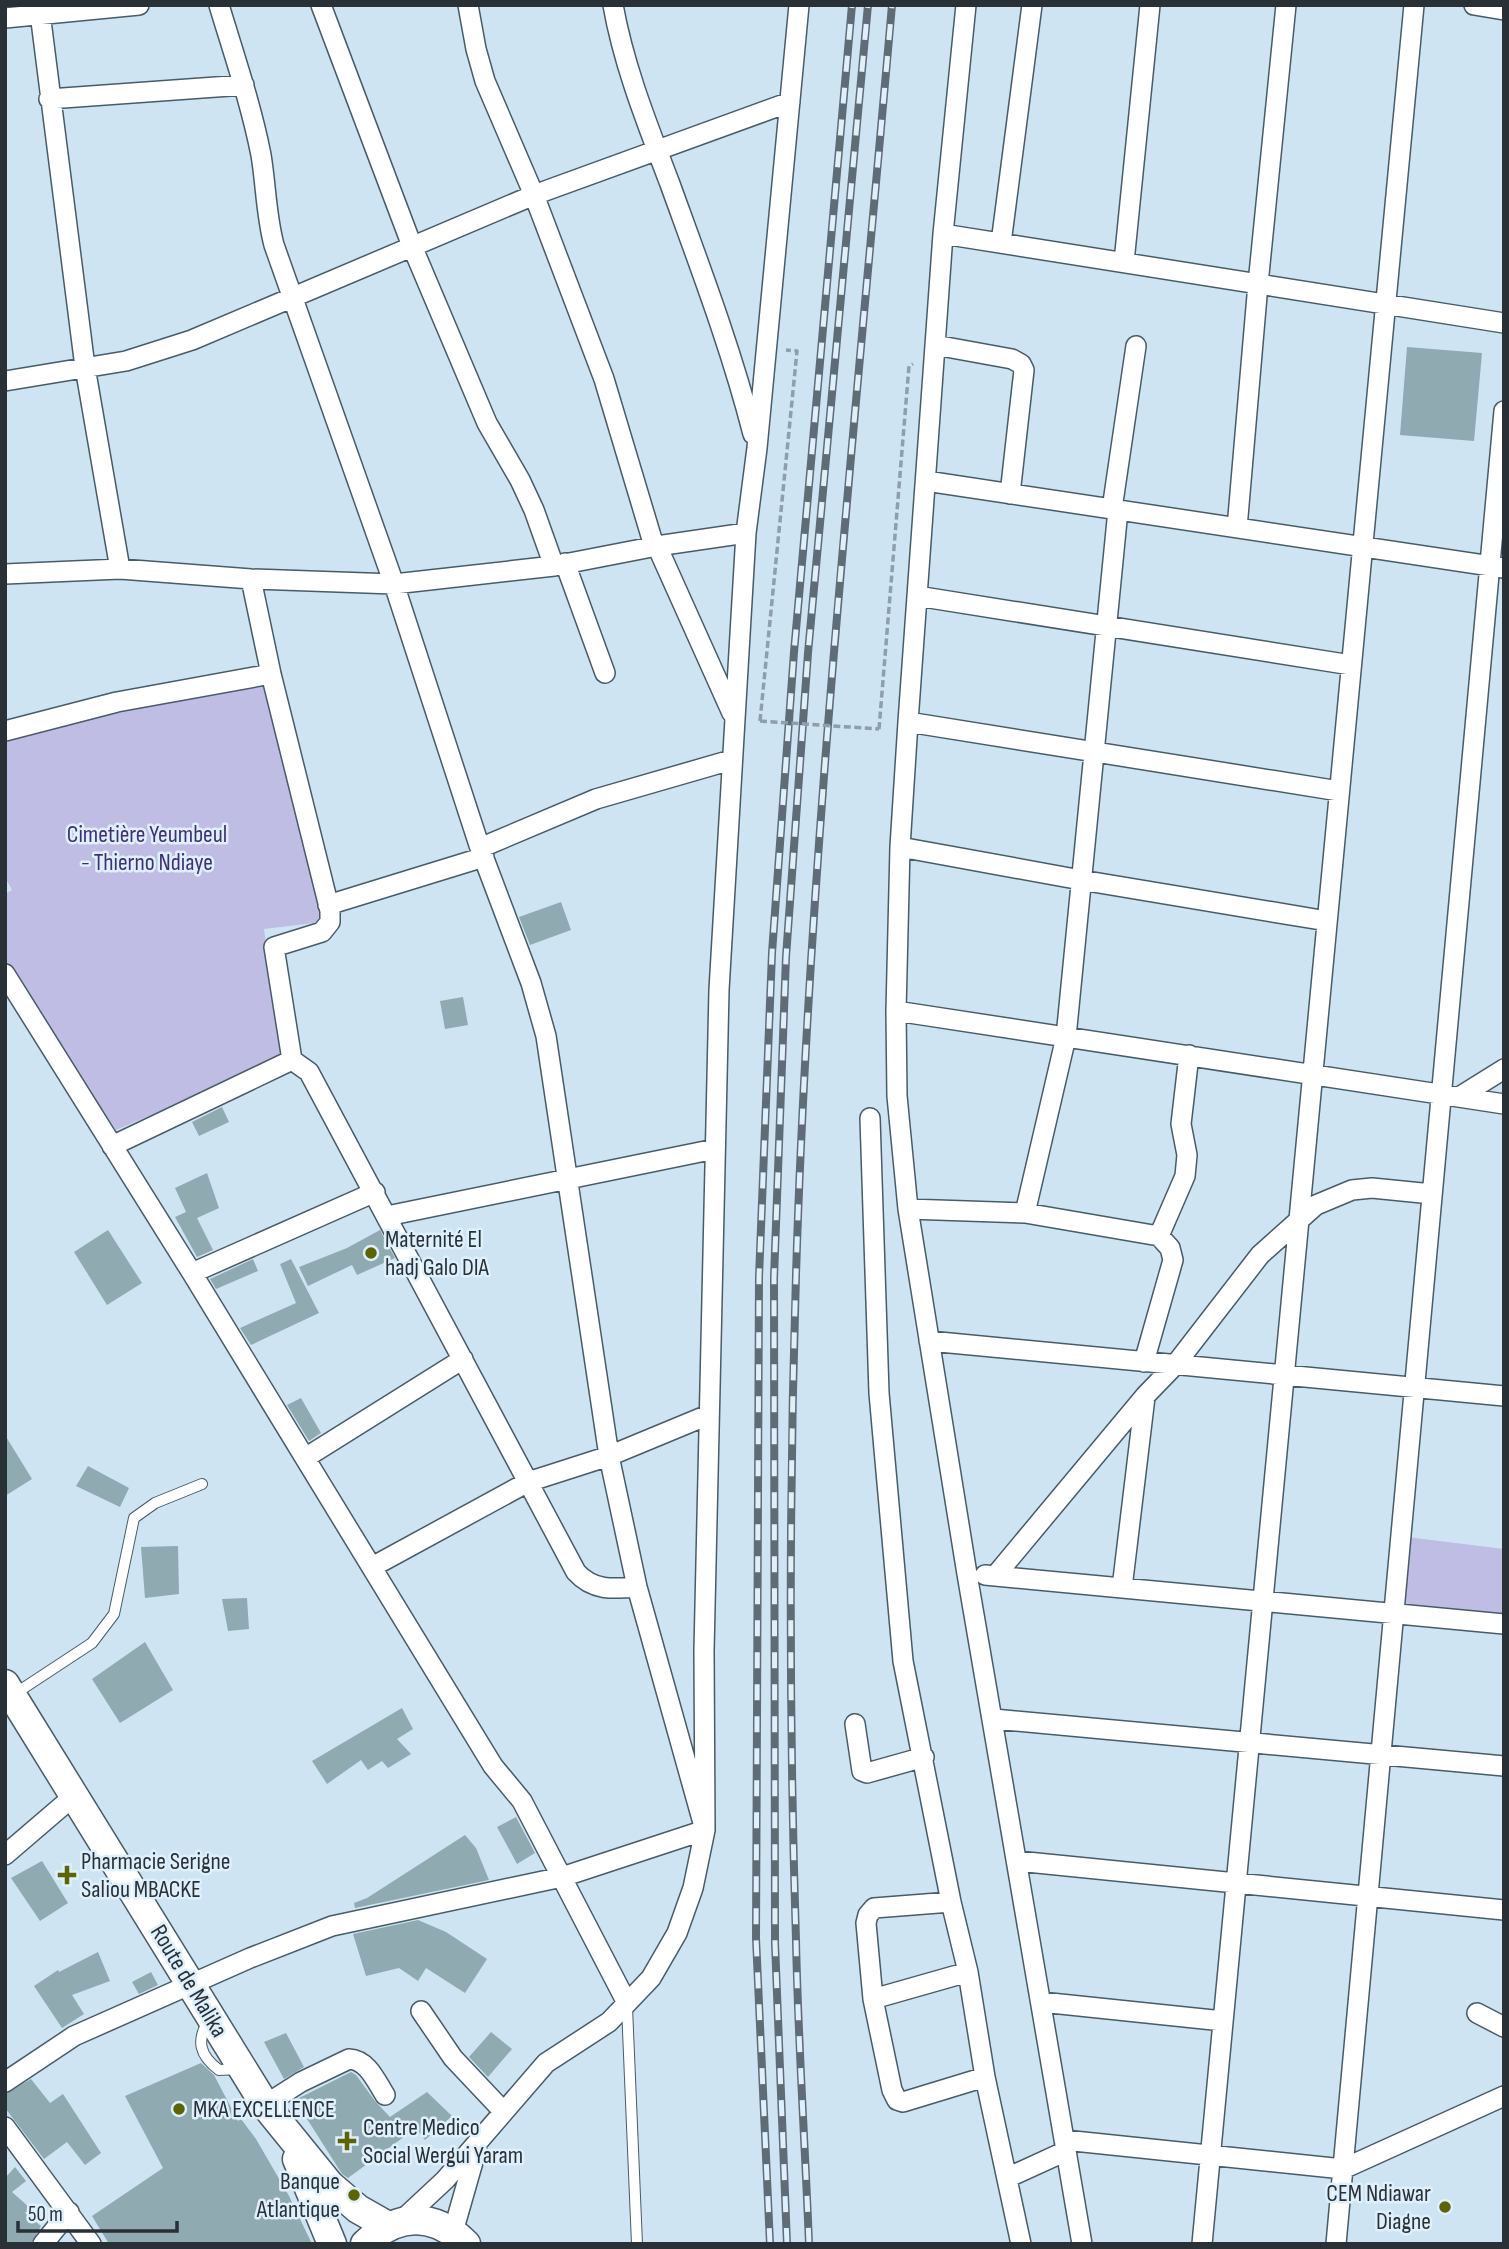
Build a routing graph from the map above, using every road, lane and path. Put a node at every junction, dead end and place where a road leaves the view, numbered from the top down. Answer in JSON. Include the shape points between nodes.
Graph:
{"nodes":[{"id":1,"x":139,"y":5,"type":"edge"},
{"id":2,"x":219,"y":5,"type":"edge"},
{"id":3,"x":321,"y":5,"type":"edge"},
{"id":4,"x":468,"y":5,"type":"edge"},
{"id":5,"x":613,"y":5,"type":"edge"},
{"id":6,"x":799,"y":5,"type":"edge"},
{"id":7,"x":966,"y":5,"type":"edge"},
{"id":8,"x":1032,"y":5,"type":"edge"},
{"id":9,"x":1150,"y":5,"type":"edge"},
{"id":10,"x":1286,"y":5,"type":"edge"},
{"id":11,"x":1414,"y":5,"type":"edge"},
{"id":12,"x":1474,"y":5,"type":"edge"},
{"id":13,"x":39,"y":10,"type":"edge"},
{"id":14,"x":1504,"y":10,"type":"edge"},
{"id":15,"x":5,"y":18,"type":"edge"},
{"id":16,"x":244,"y":85,"type":"junction"},
{"id":17,"x":49,"y":99,"type":"junction"},
{"id":18,"x":790,"y":102,"type":"junction"},
{"id":19,"x":657,"y":149,"type":"junction"},
{"id":20,"x":534,"y":195,"type":"junction"},
{"id":21,"x":943,"y":234,"type":"junction"},
{"id":22,"x":1001,"y":243,"type":"junction"},
{"id":23,"x":412,"y":246,"type":"junction"},
{"id":24,"x":1124,"y":262,"type":"junction"},
{"id":25,"x":1258,"y":284,"type":"junction"},
{"id":26,"x":294,"y":299,"type":"junction"},
{"id":27,"x":1385,"y":304,"type":"junction"},
{"id":28,"x":1504,"y":323,"type":"edge"},
{"id":29,"x":935,"y":345,"type":"junction"},
{"id":30,"x":1136,"y":345,"type":"dead end"},
{"id":31,"x":797,"y":351,"type":"dead end"},
{"id":32,"x":909,"y":366,"type":"dead end"},
{"id":33,"x":85,"y":368,"type":"junction"},
{"id":34,"x":5,"y":381,"type":"edge"},
{"id":35,"x":1504,"y":411,"type":"edge"},
{"id":36,"x":757,"y":448,"type":"junction"},
{"id":37,"x":926,"y":481,"type":"junction"},
{"id":38,"x":1010,"y":494,"type":"junction"},
{"id":39,"x":1115,"y":509,"type":"junction"},
{"id":40,"x":1237,"y":528,"type":"junction"},
{"id":41,"x":746,"y":533,"type":"junction"},
{"id":42,"x":655,"y":546,"type":"junction"},
{"id":43,"x":1362,"y":547,"type":"junction"},
{"id":44,"x":559,"y":565,"type":"junction"},
{"id":45,"x":1497,"y":567,"type":"edge"},
{"id":46,"x":120,"y":569,"type":"junction"},
{"id":47,"x":5,"y":573,"type":"edge"},
{"id":48,"x":251,"y":579,"type":"junction"},
{"id":49,"x":394,"y":584,"type":"junction"},
{"id":50,"x":917,"y":596,"type":"junction"},
{"id":51,"x":1107,"y":626,"type":"junction"},
{"id":52,"x":1351,"y":666,"type":"junction"},
{"id":53,"x":605,"y":673,"type":"dead end"},
{"id":54,"x":271,"y":674,"type":"junction"},
{"id":55,"x":734,"y":717,"type":"junction"},
{"id":56,"x":908,"y":722,"type":"junction"},
{"id":57,"x":5,"y":731,"type":"edge"},
{"id":58,"x":1094,"y":752,"type":"junction"},
{"id":59,"x":731,"y":760,"type":"junction"},
{"id":60,"x":1339,"y":791,"type":"junction"},
{"id":61,"x":900,"y":847,"type":"junction"},
{"id":62,"x":482,"y":853,"type":"junction"},
{"id":63,"x":1081,"y":880,"type":"junction"},
{"id":64,"x":328,"y":905,"type":"junction"},
{"id":65,"x":1327,"y":921,"type":"junction"},
{"id":66,"x":5,"y":974,"type":"edge"},
{"id":67,"x":896,"y":1011,"type":"junction"},
{"id":68,"x":1066,"y":1037,"type":"junction"},
{"id":69,"x":1189,"y":1055,"type":"junction"},
{"id":70,"x":292,"y":1059,"type":"junction"},
{"id":71,"x":1504,"y":1069,"type":"edge"},
{"id":72,"x":1313,"y":1075,"type":"junction"},
{"id":73,"x":1450,"y":1095,"type":"junction"},
{"id":74,"x":1504,"y":1104,"type":"edge"},
{"id":75,"x":870,"y":1118,"type":"dead end"},
{"id":76,"x":112,"y":1146,"type":"junction"},
{"id":77,"x":715,"y":1149,"type":"junction"},
{"id":78,"x":567,"y":1179,"type":"junction"},
{"id":79,"x":375,"y":1192,"type":"junction"},
{"id":80,"x":1432,"y":1194,"type":"junction"},
{"id":81,"x":908,"y":1209,"type":"junction"},
{"id":82,"x":1026,"y":1213,"type":"junction"},
{"id":83,"x":387,"y":1216,"type":"junction"},
{"id":84,"x":1299,"y":1220,"type":"junction"},
{"id":85,"x":1159,"y":1236,"type":"junction"},
{"id":86,"x":192,"y":1273,"type":"junction"},
{"id":87,"x":929,"y":1341,"type":"junction"},
{"id":88,"x":463,"y":1359,"type":"junction"},
{"id":89,"x":1144,"y":1362,"type":"junction"},
{"id":90,"x":1175,"y":1365,"type":"junction"},
{"id":91,"x":1284,"y":1375,"type":"junction"},
{"id":92,"x":1414,"y":1387,"type":"junction"},
{"id":93,"x":1145,"y":1396,"type":"junction"},
{"id":94,"x":1504,"y":1396,"type":"edge"},
{"id":95,"x":708,"y":1415,"type":"junction"},
{"id":96,"x":609,"y":1456,"type":"junction"},
{"id":97,"x":305,"y":1458,"type":"junction"},
{"id":98,"x":528,"y":1482,"type":"junction"},
{"id":99,"x":202,"y":1484,"type":"dead end"},
{"id":100,"x":372,"y":1567,"type":"junction"},
{"id":101,"x":967,"y":1574,"type":"junction"},
{"id":102,"x":995,"y":1576,"type":"junction"},
{"id":103,"x":637,"y":1587,"type":"junction"},
{"id":104,"x":1122,"y":1588,"type":"junction"},
{"id":105,"x":1263,"y":1601,"type":"junction"},
{"id":106,"x":1394,"y":1614,"type":"junction"},
{"id":107,"x":1504,"y":1624,"type":"edge"},
{"id":108,"x":9,"y":1690,"type":"edge"},
{"id":109,"x":993,"y":1720,"type":"junction"},
{"id":110,"x":855,"y":1724,"type":"dead end"},
{"id":111,"x":1250,"y":1743,"type":"junction"},
{"id":112,"x":1381,"y":1755,"type":"junction"},
{"id":113,"x":923,"y":1757,"type":"junction"},
{"id":114,"x":1504,"y":1766,"type":"edge"},
{"id":115,"x":75,"y":1795,"type":"junction"},
{"id":116,"x":705,"y":1830,"type":"junction"},
{"id":117,"x":5,"y":1855,"type":"edge"},
{"id":118,"x":1017,"y":1861,"type":"junction"},
{"id":119,"x":562,"y":1877,"type":"junction"},
{"id":120,"x":1236,"y":1883,"type":"junction"},
{"id":121,"x":1368,"y":1896,"type":"junction"},
{"id":122,"x":951,"y":1902,"type":"junction"},
{"id":123,"x":1504,"y":1910,"type":"edge"},
{"id":124,"x":968,"y":1972,"type":"junction"},
{"id":125,"x":190,"y":1984,"type":"junction"},
{"id":126,"x":873,"y":1999,"type":"junction"},
{"id":127,"x":1041,"y":2002,"type":"junction"},
{"id":128,"x":627,"y":2004,"type":"junction"},
{"id":129,"x":421,"y":2011,"type":"dead end"},
{"id":130,"x":1477,"y":2013,"type":"dead end"},
{"id":131,"x":1223,"y":2021,"type":"junction"},
{"id":132,"x":1504,"y":2028,"type":"edge"},
{"id":133,"x":985,"y":2077,"type":"junction"},
{"id":134,"x":5,"y":2082,"type":"edge"},
{"id":135,"x":386,"y":2095,"type":"dead end"},
{"id":136,"x":1504,"y":2096,"type":"edge"},
{"id":137,"x":265,"y":2105,"type":"junction"},
{"id":138,"x":503,"y":2111,"type":"junction"},
{"id":139,"x":5,"y":2127,"type":"edge"},
{"id":140,"x":287,"y":2134,"type":"junction"},
{"id":141,"x":479,"y":2141,"type":"junction"},
{"id":142,"x":1065,"y":2145,"type":"junction"},
{"id":143,"x":1211,"y":2155,"type":"junction"},
{"id":144,"x":1343,"y":2169,"type":"junction"},
{"id":145,"x":1007,"y":2178,"type":"junction"},
{"id":146,"x":69,"y":2212,"type":"junction"},
{"id":147,"x":395,"y":2224,"type":"junction"},
{"id":148,"x":460,"y":2238,"type":"edge"},
{"id":149,"x":43,"y":2244,"type":"edge"},
{"id":150,"x":91,"y":2244,"type":"edge"},
{"id":151,"x":332,"y":2244,"type":"edge"},
{"id":152,"x":365,"y":2244,"type":"edge"},
{"id":153,"x":637,"y":2244,"type":"edge"},
{"id":154,"x":1021,"y":2244,"type":"edge"},
{"id":155,"x":1082,"y":2244,"type":"edge"},
{"id":156,"x":1202,"y":2244,"type":"edge"},
{"id":157,"x":1336,"y":2244,"type":"edge"}],
"edges":[{"from":1,"to":13,"type":"street"},
{"from":2,"to":16,"type":"street"},
{"from":3,"to":23,"type":"street"},
{"from":4,"to":20,"type":"street","via":[[485,80]]},
{"from":5,"to":19,"type":"street","via":[[629,72]]},
{"from":6,"to":18,"type":"street"},
{"from":7,"to":21,"type":"street"},
{"from":8,"to":22,"type":"street"},
{"from":9,"to":24,"type":"street"},
{"from":10,"to":25,"type":"street"},
{"from":11,"to":27,"type":"street"},
{"from":12,"to":14,"type":"street"},
{"from":13,"to":15,"type":"street"},
{"from":13,"to":17,"type":"street"},
{"from":16,"to":17,"type":"street"},
{"from":16,"to":26,"type":"street","via":[[261,159],[270,230]]},
{"from":17,"to":33,"type":"street"},
{"from":18,"to":19,"type":"street"},
{"from":18,"to":36,"type":"street"},
{"from":19,"to":20,"type":"street"},
{"from":19,"to":36,"type":"street","via":[[730,351]]},
{"from":20,"to":23,"type":"street"},
{"from":20,"to":42,"type":"street","via":[[604,379]]},
{"from":21,"to":22,"type":"street"},
{"from":21,"to":29,"type":"street"},
{"from":22,"to":24,"type":"street"},
{"from":23,"to":26,"type":"street"},
{"from":23,"to":44,"type":"street","via":[[487,423],[520,480]]},
{"from":24,"to":25,"type":"street"},
{"from":25,"to":27,"type":"street"},
{"from":25,"to":40,"type":"street"},
{"from":26,"to":33,"type":"street","via":[[152,354]]},
{"from":26,"to":49,"type":"street"},
{"from":27,"to":28,"type":"street"},
{"from":27,"to":43,"type":"street"},
{"from":29,"to":37,"type":"street"},
{"from":29,"to":38,"type":"street","via":[[1021,364],[1024,377]]},
{"from":30,"to":39,"type":"street"},
{"from":31,"to":32,"type":"path","bridge":true,"via":[[760,721],[879,729]]},
{"from":33,"to":34,"type":"street"},
{"from":33,"to":46,"type":"street"},
{"from":35,"to":45,"type":"street"},
{"from":36,"to":41,"type":"street"},
{"from":37,"to":38,"type":"street"},
{"from":37,"to":50,"type":"street"},
{"from":38,"to":39,"type":"street"},
{"from":39,"to":40,"type":"street"},
{"from":39,"to":51,"type":"street"},
{"from":40,"to":43,"type":"street"},
{"from":41,"to":42,"type":"street"},
{"from":41,"to":55,"type":"street"},
{"from":42,"to":44,"type":"street"},
{"from":42,"to":55,"type":"street"},
{"from":43,"to":45,"type":"street"},
{"from":43,"to":52,"type":"street"},
{"from":44,"to":49,"type":"street"},
{"from":44,"to":53,"type":"street"},
{"from":45,"to":73,"type":"street"},
{"from":46,"to":47,"type":"street"},
{"from":46,"to":48,"type":"street"},
{"from":48,"to":49,"type":"street"},
{"from":48,"to":54,"type":"street"},
{"from":49,"to":62,"type":"street"},
{"from":50,"to":51,"type":"street"},
{"from":50,"to":56,"type":"street"},
{"from":51,"to":52,"type":"street"},
{"from":51,"to":58,"type":"street"},
{"from":52,"to":60,"type":"street"},
{"from":54,"to":57,"type":"street","via":[[117,702]]},
{"from":54,"to":64,"type":"street"},
{"from":55,"to":59,"type":"street"},
{"from":56,"to":58,"type":"street"},
{"from":56,"to":61,"type":"street"},
{"from":58,"to":60,"type":"street"},
{"from":58,"to":63,"type":"street"},
{"from":59,"to":62,"type":"street","via":[[596,799]]},
{"from":59,"to":77,"type":"street"},
{"from":60,"to":65,"type":"street"},
{"from":61,"to":63,"type":"street"},
{"from":61,"to":67,"type":"street"},
{"from":62,"to":64,"type":"street"},
{"from":62,"to":78,"type":"street","via":[[531,983],[545,1036]]},
{"from":63,"to":65,"type":"street"},
{"from":63,"to":68,"type":"street"},
{"from":64,"to":70,"type":"street","via":[[330,922],[322,932],[274,947]]},
{"from":65,"to":72,"type":"street"},
{"from":66,"to":76,"type":"street"},
{"from":67,"to":68,"type":"street"},
{"from":67,"to":81,"type":"street","via":[[897,1097]]},
{"from":68,"to":69,"type":"street"},
{"from":68,"to":82,"type":"street"},
{"from":69,"to":72,"type":"street"},
{"from":69,"to":85,"type":"street","via":[[1181,1124],[1187,1155],[1185,1176]]},
{"from":70,"to":76,"type":"street"},
{"from":70,"to":79,"type":"street","via":[[309,1072]]},
{"from":71,"to":73,"type":"street"},
{"from":72,"to":73,"type":"street"},
{"from":72,"to":84,"type":"street"},
{"from":73,"to":74,"type":"street"},
{"from":73,"to":80,"type":"street"},
{"from":75,"to":113,"type":"street","via":[[878,1393],[903,1661]]},
{"from":76,"to":86,"type":"street"},
{"from":77,"to":78,"type":"street"},
{"from":77,"to":95,"type":"street"},
{"from":78,"to":83,"type":"street"},
{"from":78,"to":96,"type":"street"},
{"from":79,"to":83,"type":"street"},
{"from":79,"to":86,"type":"street"},
{"from":80,"to":84,"type":"street","via":[[1352,1190],[1316,1205]]},
{"from":80,"to":92,"type":"street"},
{"from":81,"to":82,"type":"street"},
{"from":81,"to":87,"type":"street"},
{"from":82,"to":85,"type":"street"},
{"from":83,"to":88,"type":"street"},
{"from":84,"to":90,"type":"street","via":[[1260,1255]]},
{"from":84,"to":91,"type":"street"},
{"from":85,"to":89,"type":"street","via":[[1173,1259]]},
{"from":86,"to":97,"type":"street"},
{"from":87,"to":89,"type":"street"},
{"from":87,"to":101,"type":"street"},
{"from":88,"to":97,"type":"street"},
{"from":88,"to":98,"type":"street"},
{"from":89,"to":90,"type":"street"},
{"from":90,"to":91,"type":"street"},
{"from":90,"to":93,"type":"street"},
{"from":91,"to":92,"type":"street"},
{"from":91,"to":105,"type":"street"},
{"from":92,"to":94,"type":"street"},
{"from":92,"to":106,"type":"street"},
{"from":93,"to":102,"type":"street"},
{"from":93,"to":104,"type":"street"},
{"from":95,"to":96,"type":"street"},
{"from":95,"to":116,"type":"street"},
{"from":96,"to":98,"type":"street"},
{"from":96,"to":103,"type":"street"},
{"from":97,"to":100,"type":"street"},
{"from":98,"to":100,"type":"street"},
{"from":98,"to":103,"type":"street","via":[[584,1581],[605,1588]]},
{"from":99,"to":108,"type":"lane","via":[[155,1503],[134,1518],[114,1614],[92,1643]]},
{"from":100,"to":119,"type":"street","via":[[494,1766],[522,1801]]},
{"from":101,"to":102,"type":"street"},
{"from":101,"to":109,"type":"street"},
{"from":102,"to":104,"type":"street"},
{"from":103,"to":116,"type":"street"},
{"from":104,"to":105,"type":"street"},
{"from":105,"to":106,"type":"street"},
{"from":105,"to":111,"type":"street"},
{"from":106,"to":107,"type":"street"},
{"from":106,"to":112,"type":"street"},
{"from":108,"to":115,"type":"main road","name":"Route de Malika"},
{"from":109,"to":111,"type":"street"},
{"from":109,"to":118,"type":"street"},
{"from":110,"to":113,"type":"street","via":[[862,1771]]},
{"from":111,"to":112,"type":"street"},
{"from":111,"to":120,"type":"street"},
{"from":112,"to":114,"type":"street"},
{"from":112,"to":121,"type":"street"},
{"from":113,"to":122,"type":"street"},
{"from":115,"to":117,"type":"street"},
{"from":115,"to":125,"type":"main road","name":"Route de Malika"},
{"from":116,"to":119,"type":"street"},
{"from":116,"to":128,"type":"street","via":[[693,1888],[677,1933],[651,1978]]},
{"from":118,"to":120,"type":"street"},
{"from":118,"to":127,"type":"street"},
{"from":119,"to":125,"type":"street","via":[[332,1926]]},
{"from":119,"to":128,"type":"street"},
{"from":120,"to":121,"type":"street"},
{"from":120,"to":131,"type":"street"},
{"from":121,"to":123,"type":"street"},
{"from":121,"to":144,"type":"street"},
{"from":122,"to":124,"type":"street"},
{"from":122,"to":126,"type":"street","via":[[874,1908],[868,1915]]},
{"from":124,"to":126,"type":"street"},
{"from":124,"to":133,"type":"street"},
{"from":125,"to":134,"type":"street","via":[[74,2036]]},
{"from":125,"to":137,"type":"main road","name":"Route de Malika"},
{"from":126,"to":133,"type":"street","via":[[897,2100]]},
{"from":127,"to":131,"type":"street"},
{"from":127,"to":142,"type":"street"},
{"from":128,"to":138,"type":"street","via":[[609,2022],[546,2063]]},
{"from":128,"to":153,"type":"lane"},
{"from":129,"to":138,"type":"street","via":[[453,2058]]},
{"from":130,"to":132,"type":"street"},
{"from":131,"to":143,"type":"street"},
{"from":133,"to":145,"type":"street"},
{"from":135,"to":137,"type":"street","via":[[365,2064],[349,2059]]},
{"from":136,"to":144,"type":"street"},
{"from":137,"to":140,"type":"main road","name":"Route de Malika"},
{"from":138,"to":141,"type":"street"},
{"from":139,"to":146,"type":"street"},
{"from":140,"to":147,"type":"main road","name":"Route de Malika","via":[[330,2185],[358,2209]]},
{"from":140,"to":151,"type":"main road","name":"Route de Malika"},
{"from":141,"to":147,"type":"street","via":[[445,2180]]},
{"from":141,"to":148,"type":"street"},
{"from":142,"to":143,"type":"street"},
{"from":142,"to":145,"type":"street"},
{"from":142,"to":155,"type":"street"},
{"from":143,"to":144,"type":"street"},
{"from":143,"to":156,"type":"street"},
{"from":144,"to":157,"type":"street"},
{"from":145,"to":154,"type":"street"},
{"from":146,"to":149,"type":"street"},
{"from":146,"to":150,"type":"street"},
{"from":147,"to":148,"type":"main road","via":[[431,2222]]},
{"from":147,"to":152,"type":"main road"}]}
